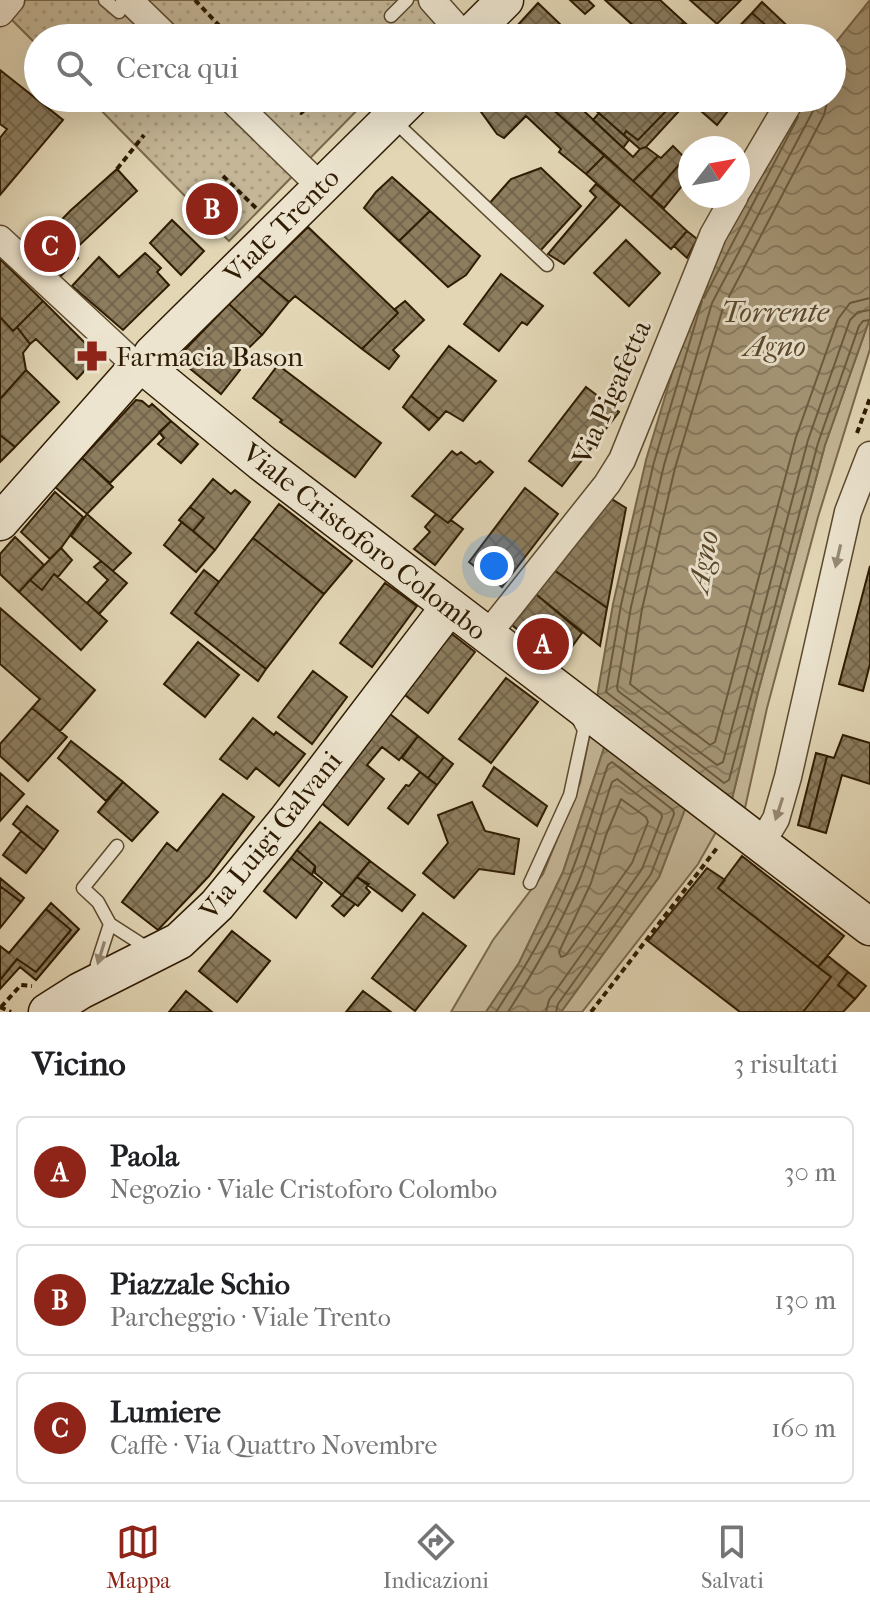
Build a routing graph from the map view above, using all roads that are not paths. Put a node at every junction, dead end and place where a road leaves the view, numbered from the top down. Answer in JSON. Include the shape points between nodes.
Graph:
{"nodes":[{"id":1,"x":11,"y":0,"type":"edge"},
{"id":2,"x":105,"y":0,"type":"edge"},
{"id":3,"x":407,"y":0,"type":"edge"},
{"id":4,"x":432,"y":0,"type":"edge"},
{"id":5,"x":505,"y":0,"type":"edge"},
{"id":6,"x":124,"y":6,"type":"edge"},
{"id":7,"x":0,"y":13,"type":"edge"},
{"id":8,"x":391,"y":16,"type":"dead end"},
{"id":9,"x":149,"y":24,"type":"edge"},
{"id":10,"x":454,"y":24,"type":"edge"},
{"id":11,"x":481,"y":24,"type":"edge"},
{"id":12,"x":244,"y":112,"type":"edge"},
{"id":13,"x":397,"y":112,"type":"edge"},
{"id":14,"x":405,"y":112,"type":"edge"},
{"id":15,"x":784,"y":112,"type":"edge"},
{"id":16,"x":750,"y":170,"type":"edge"},
{"id":17,"x":320,"y":186,"type":"junction"},
{"id":18,"x":728,"y":208,"type":"edge"},
{"id":19,"x":0,"y":239,"type":"edge"},
{"id":20,"x":547,"y":265,"type":"dead end"},
{"id":21,"x":140,"y":365,"type":"junction"},
{"id":22,"x":870,"y":455,"type":"edge"},
{"id":23,"x":863,"y":495,"type":"edge"},
{"id":24,"x":0,"y":522,"type":"edge"},
{"id":25,"x":449,"y":607,"type":"junction"},
{"id":26,"x":487,"y":635,"type":"junction"},
{"id":27,"x":572,"y":702,"type":"junction"},
{"id":28,"x":761,"y":844,"type":"junction"},
{"id":29,"x":117,"y":846,"type":"dead end"},
{"id":30,"x":530,"y":883,"type":"dead end"},
{"id":31,"x":110,"y":924,"type":"junction"},
{"id":32,"x":870,"y":927,"type":"edge"},
{"id":33,"x":156,"y":953,"type":"junction"},
{"id":34,"x":96,"y":983,"type":"junction"},
{"id":35,"x":47,"y":1012,"type":"edge"}],
"edges":[{"from":1,"to":7,"type":"street"},
{"from":2,"to":6,"type":"lane"},
{"from":3,"to":8,"type":"lane"},
{"from":4,"to":10,"type":"street"},
{"from":5,"to":11,"type":"street"},
{"from":6,"to":9,"type":"street"},
{"from":12,"to":17,"type":"street"},
{"from":13,"to":17,"type":"street","name":"Viale Trento"},
{"from":14,"to":20,"type":"lane"},
{"from":15,"to":16,"type":"street"},
{"from":17,"to":21,"type":"street","name":"Viale Trento"},
{"from":18,"to":26,"type":"street","name":"Via Pigafetta","via":[[622,460]]},
{"from":19,"to":21,"type":"street"},
{"from":21,"to":24,"type":"street","name":"Viale Trento"},
{"from":21,"to":25,"type":"street","name":"Viale Cristoforo Colombo"},
{"from":22,"to":23,"type":"street"},
{"from":23,"to":28,"type":"street","one_way":true,"via":[[817,645],[776,819]]},
{"from":25,"to":26,"type":"street","name":"Viale Cristoforo Colombo"},
{"from":25,"to":33,"type":"street","name":"Via Luigi Galvani","via":[[217,905],[179,941]]},
{"from":26,"to":27,"type":"street","name":"Viale Cristoforo Colombo"},
{"from":27,"to":28,"type":"street","name":"Viale Cristoforo Colombo"},
{"from":27,"to":30,"type":"lane","via":[[584,730],[570,795]]},
{"from":28,"to":32,"type":"street"},
{"from":29,"to":31,"type":"lane","via":[[83,888]]},
{"from":31,"to":33,"type":"lane"},
{"from":31,"to":34,"type":"lane","one_way":true},
{"from":33,"to":34,"type":"street","name":"Via Luigi Galvani"},
{"from":34,"to":35,"type":"street","name":"Via Luigi Galvani"}]}
